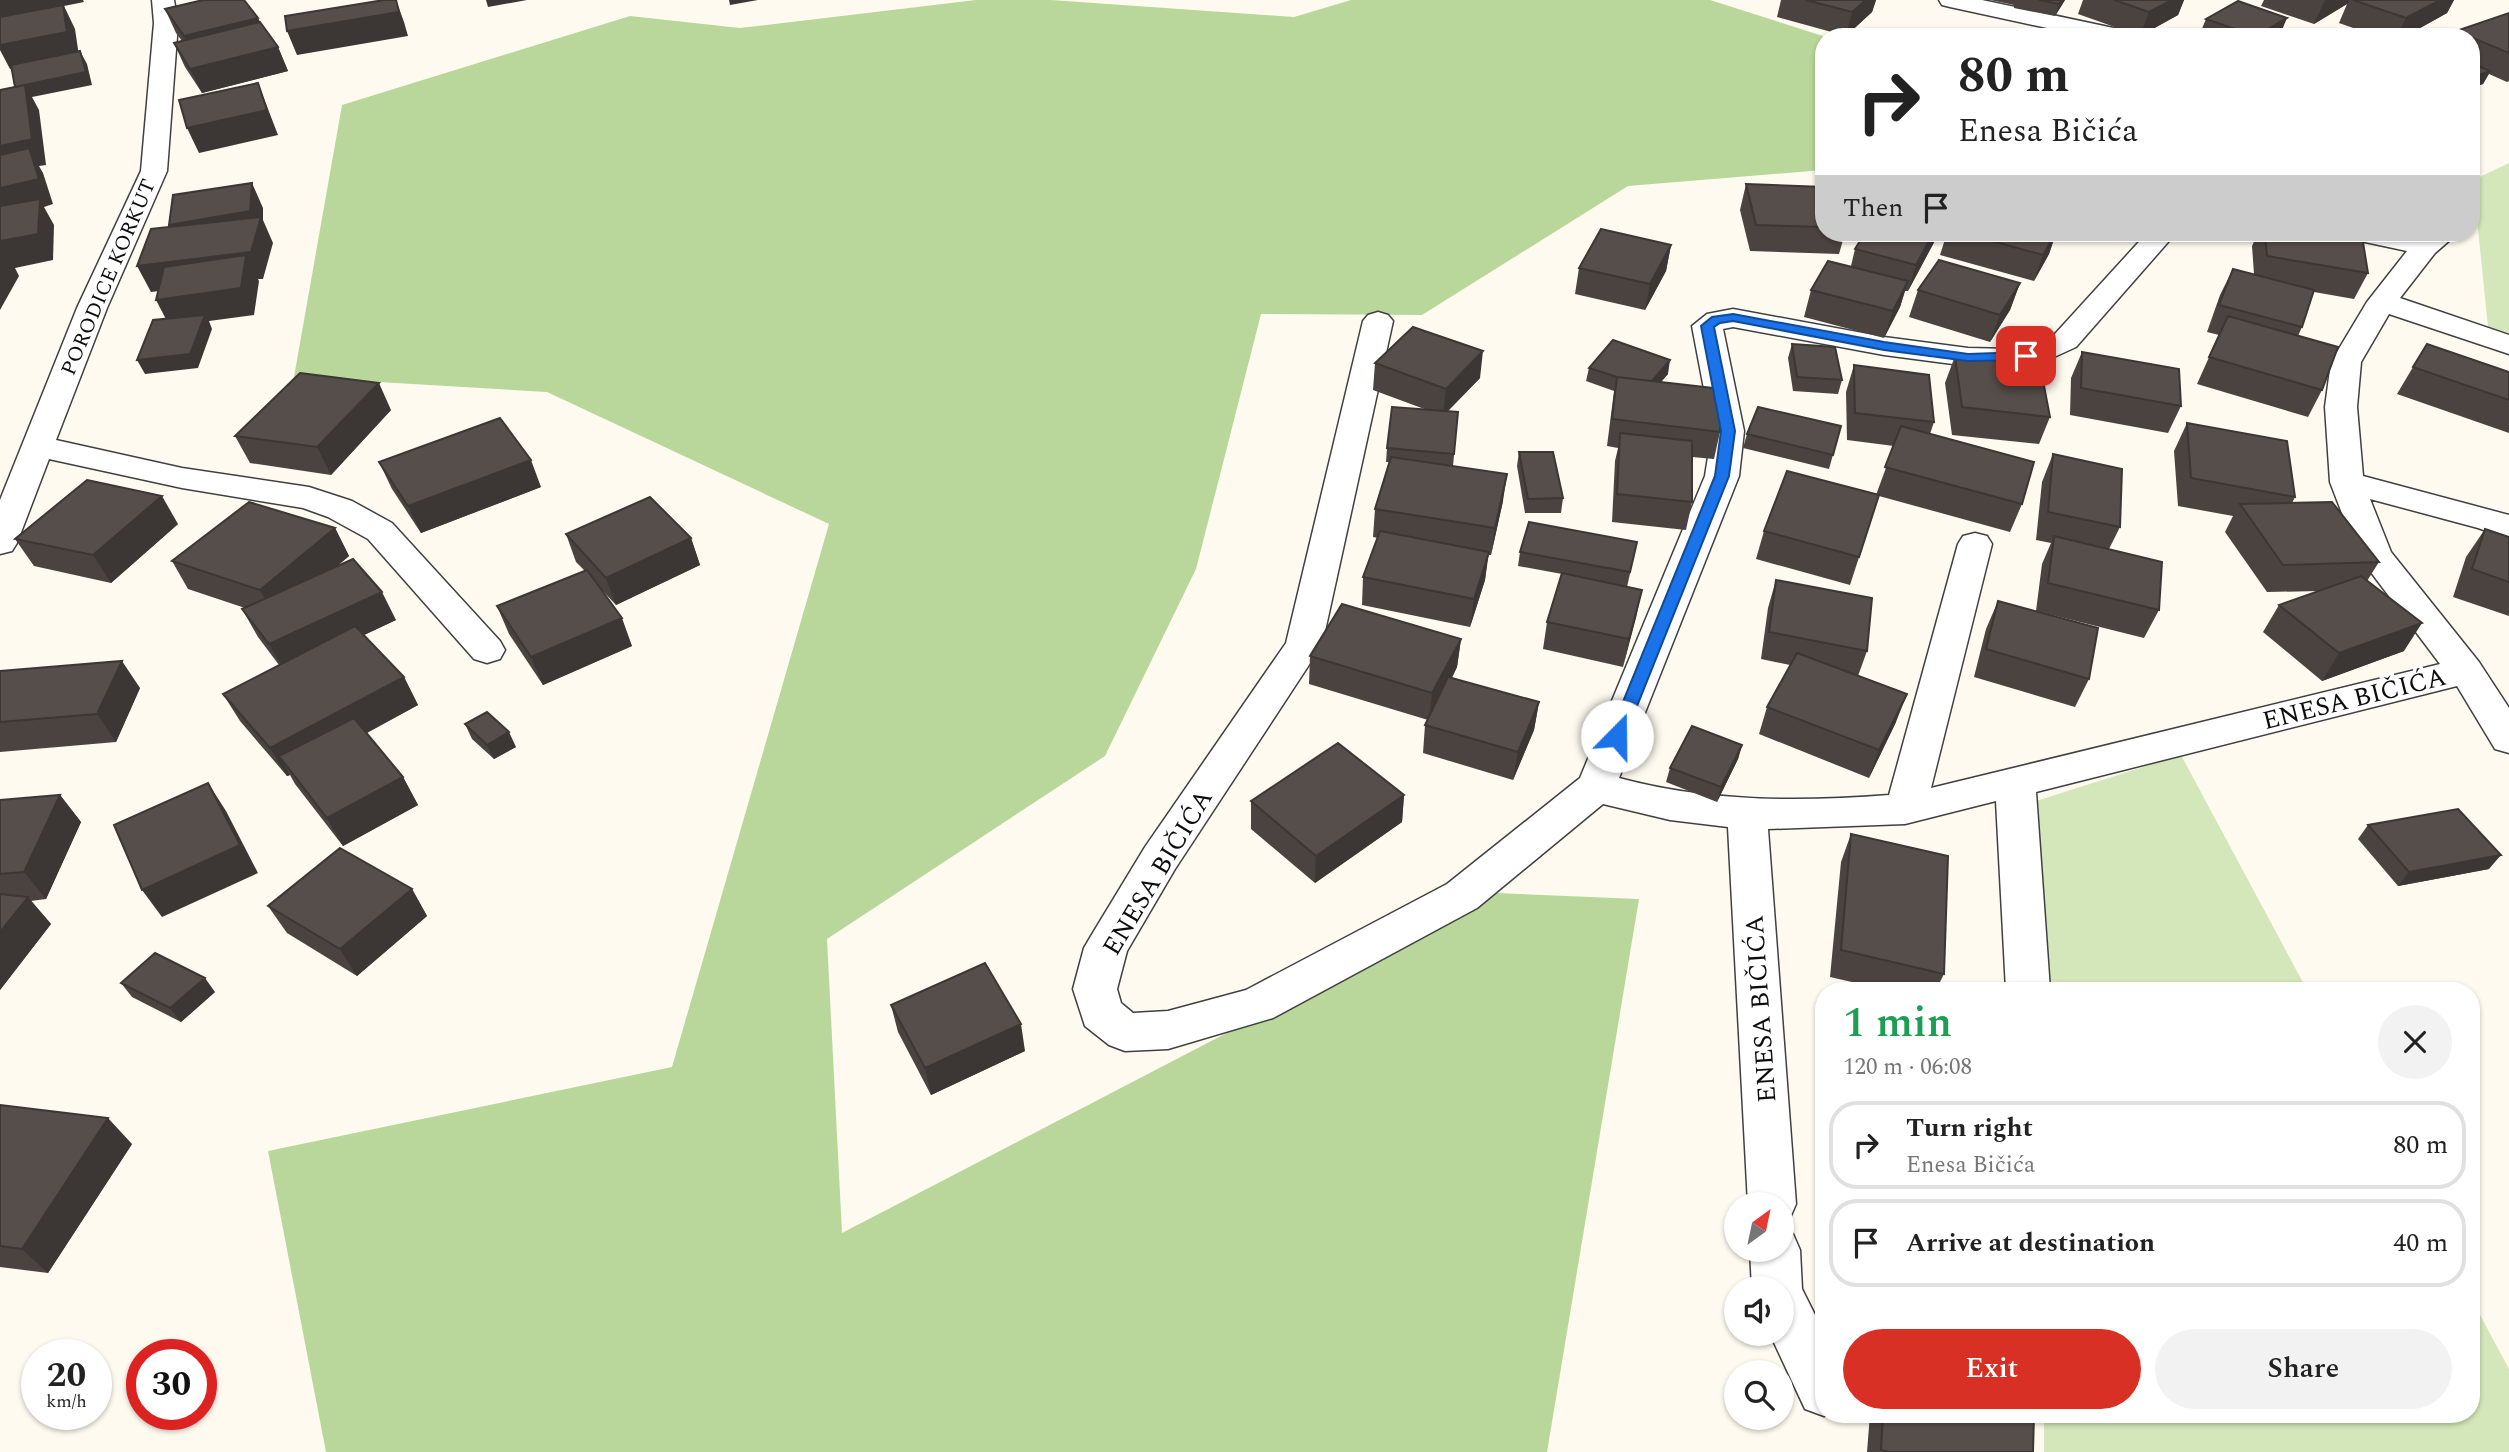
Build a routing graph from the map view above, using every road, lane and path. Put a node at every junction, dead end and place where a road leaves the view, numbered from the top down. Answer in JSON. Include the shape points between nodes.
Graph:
{"nodes":[{"id":1,"x":163,"y":0,"type":"edge"},
{"id":2,"x":1950,"y":0,"type":"edge"},
{"id":3,"x":2081,"y":28,"type":"edge"},
{"id":4,"x":2154,"y":242,"type":"edge"},
{"id":5,"x":2432,"y":242,"type":"edge"},
{"id":6,"x":2382,"y":302,"type":"junction"},
{"id":7,"x":1378,"y":321,"type":"dead end"},
{"id":8,"x":2509,"y":345,"type":"edge"},
{"id":9,"x":37,"y":446,"type":"junction"},
{"id":10,"x":2347,"y":482,"type":"junction"},
{"id":11,"x":2509,"y":528,"type":"edge"},
{"id":12,"x":0,"y":543,"type":"edge"},
{"id":13,"x":1975,"y":544,"type":"dead end"},
{"id":14,"x":487,"y":650,"type":"dead end"},
{"id":15,"x":2466,"y":671,"type":"junction"},
{"id":16,"x":2509,"y":738,"type":"edge"},
{"id":17,"x":2015,"y":781,"type":"junction"},
{"id":18,"x":1596,"y":787,"type":"junction"},
{"id":19,"x":1905,"y":809,"type":"junction"},
{"id":20,"x":1748,"y":813,"type":"junction"},
{"id":21,"x":2028,"y":982,"type":"edge"},
{"id":22,"x":1771,"y":1192,"type":"edge"},
{"id":23,"x":1794,"y":1328,"type":"edge"},
{"id":24,"x":1815,"y":1371,"type":"edge"}],
"edges":[{"from":1,"to":9,"type":"street","name":"PORODICE KORKUT","via":[[166,23],[154,171]]},
{"from":2,"to":3,"type":"street"},
{"from":4,"to":18,"type":"street","name":"ENESA BIČIĆA","via":[[2064,341],[2041,354],[1968,357],[1733,318],[1707,326],[1728,431],[1722,476]]},
{"from":5,"to":6,"type":"street","name":"ENESA BIČIĆA"},
{"from":6,"to":8,"type":"street"},
{"from":6,"to":10,"type":"street","name":"ENESA BIČIĆA","via":[[2346,362],[2341,407]]},
{"from":7,"to":18,"type":"street","name":"ENESA BIČIĆA","via":[[1304,645],[1160,858],[1106,948],[1095,989],[1101,1013],[1125,1031],[1168,1030],[1257,1005],[1462,896]]},
{"from":9,"to":12,"type":"street","name":"PORODICE KORKUT"},
{"from":9,"to":14,"type":"street","via":[[182,478],[309,498],[340,509],[380,531]]},
{"from":10,"to":11,"type":"street"},
{"from":10,"to":15,"type":"street","name":"ENESA BIČIĆA","via":[[2375,555]]},
{"from":13,"to":19,"type":"street"},
{"from":15,"to":16,"type":"street"},
{"from":15,"to":17,"type":"street","name":"ENESA BIČIĆA"},
{"from":17,"to":19,"type":"street","name":"ENESA BIČIĆA"},
{"from":17,"to":21,"type":"street"},
{"from":18,"to":20,"type":"street","name":"ENESA BIČIĆA","via":[[1678,807]]},
{"from":19,"to":20,"type":"street","name":"ENESA BIČIĆA","via":[[1815,816]]},
{"from":20,"to":22,"type":"street","name":"ENESA BIČIĆA"},
{"from":23,"to":24,"type":"street"}]}
